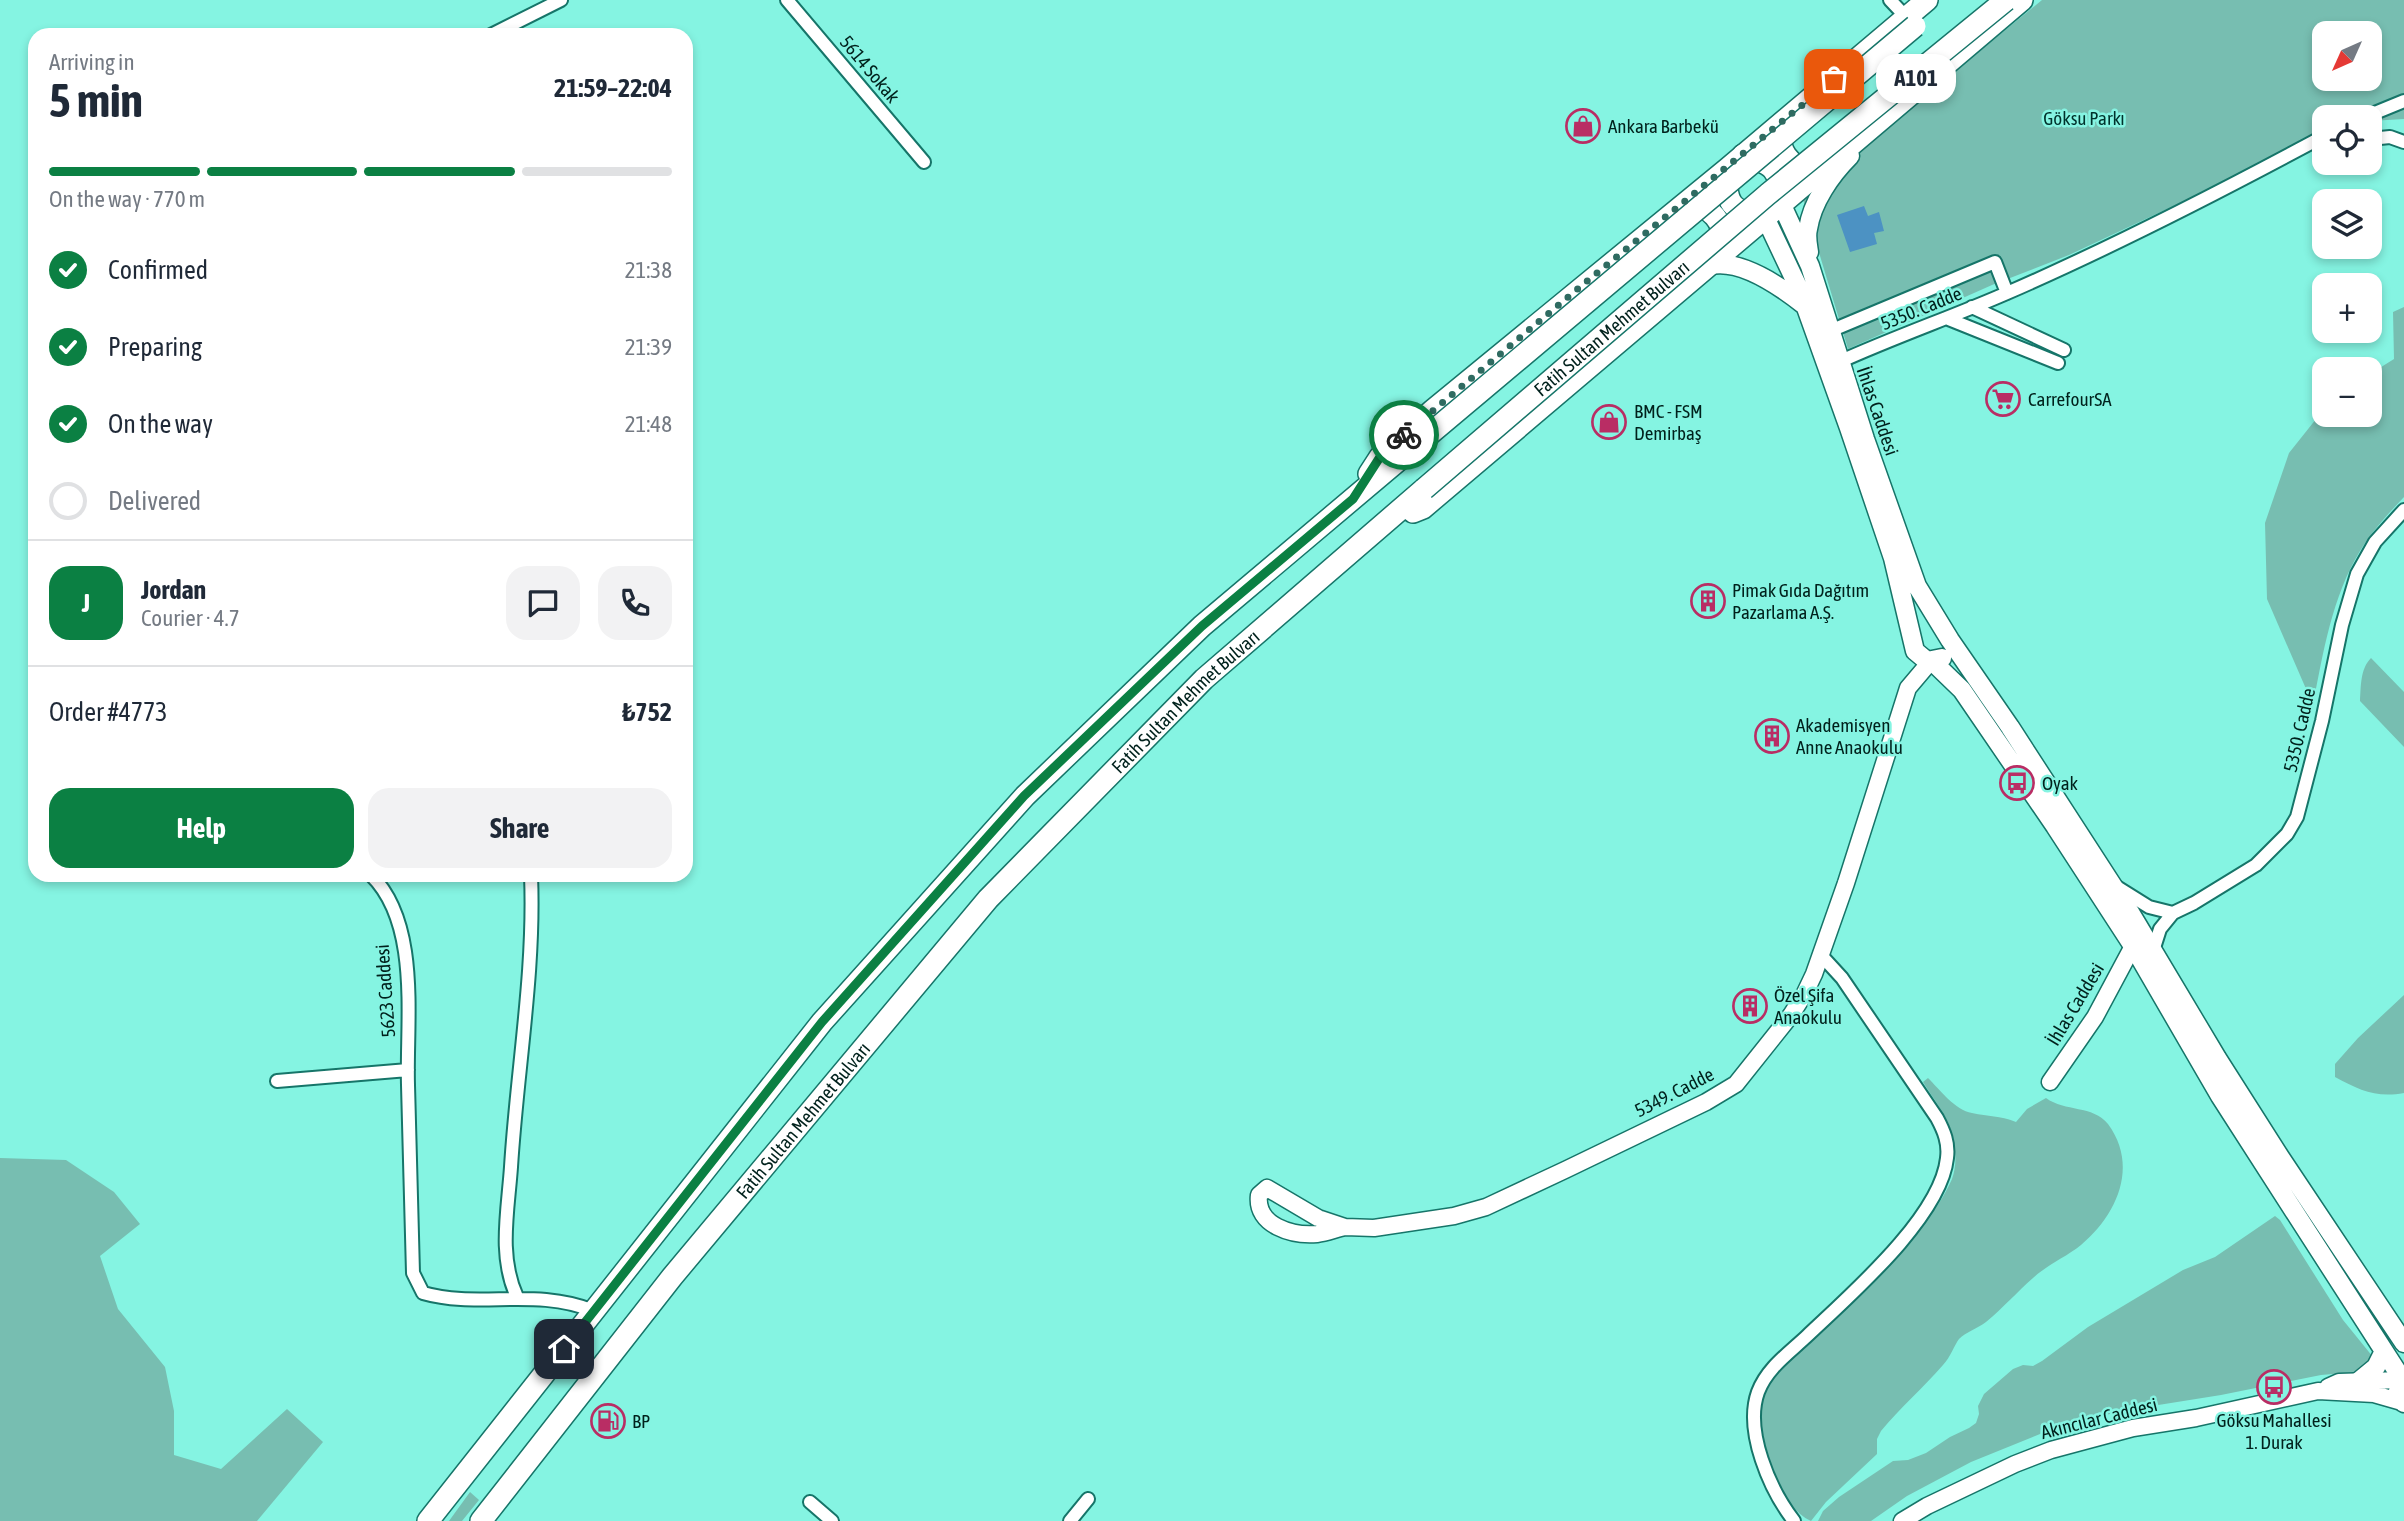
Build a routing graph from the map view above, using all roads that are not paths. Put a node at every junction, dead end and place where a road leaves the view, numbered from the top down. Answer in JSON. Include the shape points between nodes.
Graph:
{"nodes":[{"id":1,"x":561,"y":0,"type":"edge"},
{"id":2,"x":787,"y":0,"type":"edge"},
{"id":3,"x":1890,"y":0,"type":"edge"},
{"id":4,"x":1927,"y":0,"type":"edge"},
{"id":5,"x":1945,"y":0,"type":"edge"},
{"id":6,"x":2006,"y":0,"type":"edge"},
{"id":7,"x":2022,"y":0,"type":"edge"},
{"id":8,"x":1907,"y":18,"type":"junction"},
{"id":9,"x":505,"y":28,"type":"edge"},
{"id":10,"x":1914,"y":90,"type":"junction"},
{"id":11,"x":2404,"y":101,"type":"edge"},
{"id":12,"x":2382,"y":110,"type":"edge"},
{"id":13,"x":1783,"y":121,"type":"junction"},
{"id":14,"x":2382,"y":137,"type":"edge"},
{"id":15,"x":2312,"y":142,"type":"edge"},
{"id":16,"x":2404,"y":142,"type":"edge"},
{"id":17,"x":2312,"y":151,"type":"edge"},
{"id":18,"x":924,"y":162,"type":"dead end"},
{"id":19,"x":1735,"y":162,"type":"junction"},
{"id":20,"x":1822,"y":169,"type":"junction"},
{"id":21,"x":2244,"y":179,"type":"junction"},
{"id":22,"x":1681,"y":205,"type":"junction"},
{"id":23,"x":1773,"y":210,"type":"junction"},
{"id":24,"x":1713,"y":261,"type":"junction"},
{"id":25,"x":1810,"y":266,"type":"junction"},
{"id":26,"x":2007,"y":293,"type":"junction"},
{"id":27,"x":1804,"y":305,"type":"junction"},
{"id":28,"x":1972,"y":307,"type":"junction"},
{"id":29,"x":1945,"y":318,"type":"junction"},
{"id":30,"x":1830,"y":331,"type":"junction"},
{"id":31,"x":2064,"y":350,"type":"dead end"},
{"id":32,"x":1839,"y":362,"type":"junction"},
{"id":33,"x":2058,"y":363,"type":"dead end"},
{"id":34,"x":1353,"y":499,"type":"junction"},
{"id":35,"x":2404,"y":510,"type":"edge"},
{"id":36,"x":1377,"y":529,"type":"junction"},
{"id":37,"x":1946,"y":634,"type":"junction"},
{"id":38,"x":1923,"y":655,"type":"junction"},
{"id":39,"x":379,"y":882,"type":"edge"},
{"id":40,"x":531,"y":882,"type":"edge"},
{"id":41,"x":2111,"y":882,"type":"junction"},
{"id":42,"x":2173,"y":913,"type":"junction"},
{"id":43,"x":2133,"y":946,"type":"junction"},
{"id":44,"x":1821,"y":954,"type":"junction"},
{"id":45,"x":2152,"y":958,"type":"junction"},
{"id":46,"x":408,"y":1070,"type":"junction"},
{"id":47,"x":277,"y":1081,"type":"dead end"},
{"id":48,"x":2050,"y":1082,"type":"dead end"},
{"id":49,"x":1345,"y":1227,"type":"junction"},
{"id":50,"x":517,"y":1297,"type":"junction"},
{"id":51,"x":594,"y":1311,"type":"junction"},
{"id":52,"x":2402,"y":1340,"type":"edge"},
{"id":53,"x":2384,"y":1351,"type":"junction"},
{"id":54,"x":2403,"y":1379,"type":"edge"},
{"id":55,"x":2359,"y":1381,"type":"junction"},
{"id":56,"x":2318,"y":1391,"type":"junction"},
{"id":57,"x":2403,"y":1402,"type":"edge"},
{"id":58,"x":1088,"y":1499,"type":"dead end"},
{"id":59,"x":810,"y":1502,"type":"dead end"},
{"id":60,"x":428,"y":1521,"type":"edge"},
{"id":61,"x":481,"y":1521,"type":"edge"},
{"id":62,"x":832,"y":1521,"type":"edge"},
{"id":63,"x":1070,"y":1521,"type":"edge"},
{"id":64,"x":1794,"y":1521,"type":"edge"},
{"id":65,"x":1902,"y":1521,"type":"edge"}],
"edges":[{"from":1,"to":9,"type":"street"},
{"from":2,"to":18,"type":"street","name":"5614 Sokak"},
{"from":3,"to":8,"type":"street"},
{"from":4,"to":8,"type":"highway"},
{"from":5,"to":34,"type":"highway","name":"Fatih Sultan Mehmet Bulvarı","bridge":true},
{"from":6,"to":36,"type":"highway","name":"Fatih Sultan Mehmet Bulvarı","bridge":true,"via":[[1768,194]]},
{"from":7,"to":10,"type":"highway"},
{"from":8,"to":13,"type":"highway"},
{"from":10,"to":20,"type":"highway"},
{"from":10,"to":25,"type":"main road","via":[[1827,185],[1807,230]]},
{"from":11,"to":12,"type":"street"},
{"from":13,"to":19,"type":"highway"},
{"from":13,"to":20,"type":"highway","via":[[1780,139],[1786,156],[1802,168]]},
{"from":14,"to":16,"type":"street"},
{"from":15,"to":21,"type":"street","name":"5350. Cadde"},
{"from":17,"to":21,"type":"street","name":"5350. Cadde"},
{"from":19,"to":22,"type":"highway"},
{"from":19,"to":23,"type":"highway","via":[[1768,164],[1775,170],[1779,178]]},
{"from":19,"to":23,"type":"highway","via":[[1726,192],[1735,208],[1742,212]]},
{"from":20,"to":23,"type":"highway"},
{"from":21,"to":26,"type":"street","name":"5350. Cadde"},
{"from":22,"to":24,"type":"highway","via":[[1701,207],[1717,218],[1723,240]]},
{"from":22,"to":34,"type":"highway","via":[[1380,457]]},
{"from":23,"to":24,"type":"highway"},
{"from":23,"to":25,"type":"main road","name":"İhlas Caddesi"},
{"from":23,"to":27,"type":"main road","name":"İhlas Caddesi"},
{"from":24,"to":27,"type":"main road","via":[[1783,289]]},
{"from":24,"to":36,"type":"highway","via":[[1423,508]]},
{"from":25,"to":30,"type":"main road","name":"İhlas Caddesi"},
{"from":26,"to":28,"type":"street","name":"5350. Cadde"},
{"from":26,"to":30,"type":"street","via":[[1995,262]]},
{"from":27,"to":38,"type":"main road","name":"İhlas Caddesi"},
{"from":28,"to":29,"type":"street","name":"5350. Cadde"},
{"from":28,"to":31,"type":"street"},
{"from":29,"to":32,"type":"street","name":"5350. Cadde"},
{"from":29,"to":33,"type":"street"},
{"from":30,"to":32,"type":"main road","name":"İhlas Caddesi"},
{"from":32,"to":37,"type":"main road","name":"İhlas Caddesi","via":[[1917,586]]},
{"from":34,"to":51,"type":"highway","name":"Fatih Sultan Mehmet Bulvarı","via":[[1202,626],[1024,796],[822,1022]]},
{"from":35,"to":42,"type":"street","name":"5350. Cadde","via":[[2375,542],[2357,575],[2297,817],[2256,865]]},
{"from":36,"to":61,"type":"highway","name":"Fatih Sultan Mehmet Bulvarı","via":[[1204,679],[988,899],[672,1277]]},
{"from":37,"to":38,"type":"main road","via":[[1948,652],[1944,657]]},
{"from":37,"to":38,"type":"main road","via":[[1926,628],[1917,634]]},
{"from":37,"to":41,"type":"main road","name":"İhlas Caddesi"},
{"from":38,"to":43,"type":"main road","via":[[1962,690],[1987,724]]},
{"from":38,"to":44,"type":"street","name":"5349. Cadde","via":[[1908,688]]},
{"from":39,"to":46,"type":"street","name":"5623 Caddesi","via":[[403,944],[410,1012]]},
{"from":40,"to":50,"type":"street","via":[[529,961],[505,1258]]},
{"from":41,"to":42,"type":"street","via":[[2149,907]]},
{"from":41,"to":45,"type":"main road","name":"İhlas Caddesi"},
{"from":42,"to":45,"type":"street","name":"5350. Cadde","via":[[2160,929]]},
{"from":43,"to":45,"type":"main road"},
{"from":43,"to":48,"type":"street","name":"İhlas Caddesi","via":[[2095,1017]]},
{"from":44,"to":49,"type":"street","name":"5349. Cadde","via":[[1791,1015],[1736,1084],[1719,1094],[1486,1207],[1374,1228]]},
{"from":44,"to":64,"type":"street","via":[[1937,1118],[1945,1134],[1947,1159],[1932,1200],[1909,1231],[1769,1371],[1758,1393],[1754,1412],[1760,1454],[1770,1483]]},
{"from":45,"to":52,"type":"main road"},
{"from":45,"to":53,"type":"main road","via":[[2220,1096]]},
{"from":46,"to":47,"type":"street"},
{"from":46,"to":50,"type":"street","name":"5623 Caddesi","via":[[413,1273],[422,1293],[440,1298]]},
{"from":49,"to":49,"type":"street","name":"5349. Cadde","via":[[1318,1218],[1267,1188],[1259,1195],[1264,1216],[1285,1231],[1319,1234]]},
{"from":50,"to":51,"type":"street","via":[[572,1302]]},
{"from":51,"to":60,"type":"highway","name":"Fatih Sultan Mehmet Bulvarı"},
{"from":53,"to":54,"type":"main road"},
{"from":53,"to":55,"type":"main road","via":[[2376,1367]]},
{"from":54,"to":55,"type":"street","name":"Akıncılar Caddesi"},
{"from":54,"to":57,"type":"main road","via":[[2398,1391]]},
{"from":55,"to":56,"type":"street","name":"Akıncılar Caddesi","via":[[2339,1382]]},
{"from":56,"to":57,"type":"street","name":"Akıncılar Caddesi","via":[[2374,1394]]},
{"from":56,"to":65,"type":"street","name":"Akıncılar Caddesi","via":[[2133,1428],[2051,1450],[1979,1480]]},
{"from":58,"to":63,"type":"street"},
{"from":59,"to":62,"type":"street"}]}
